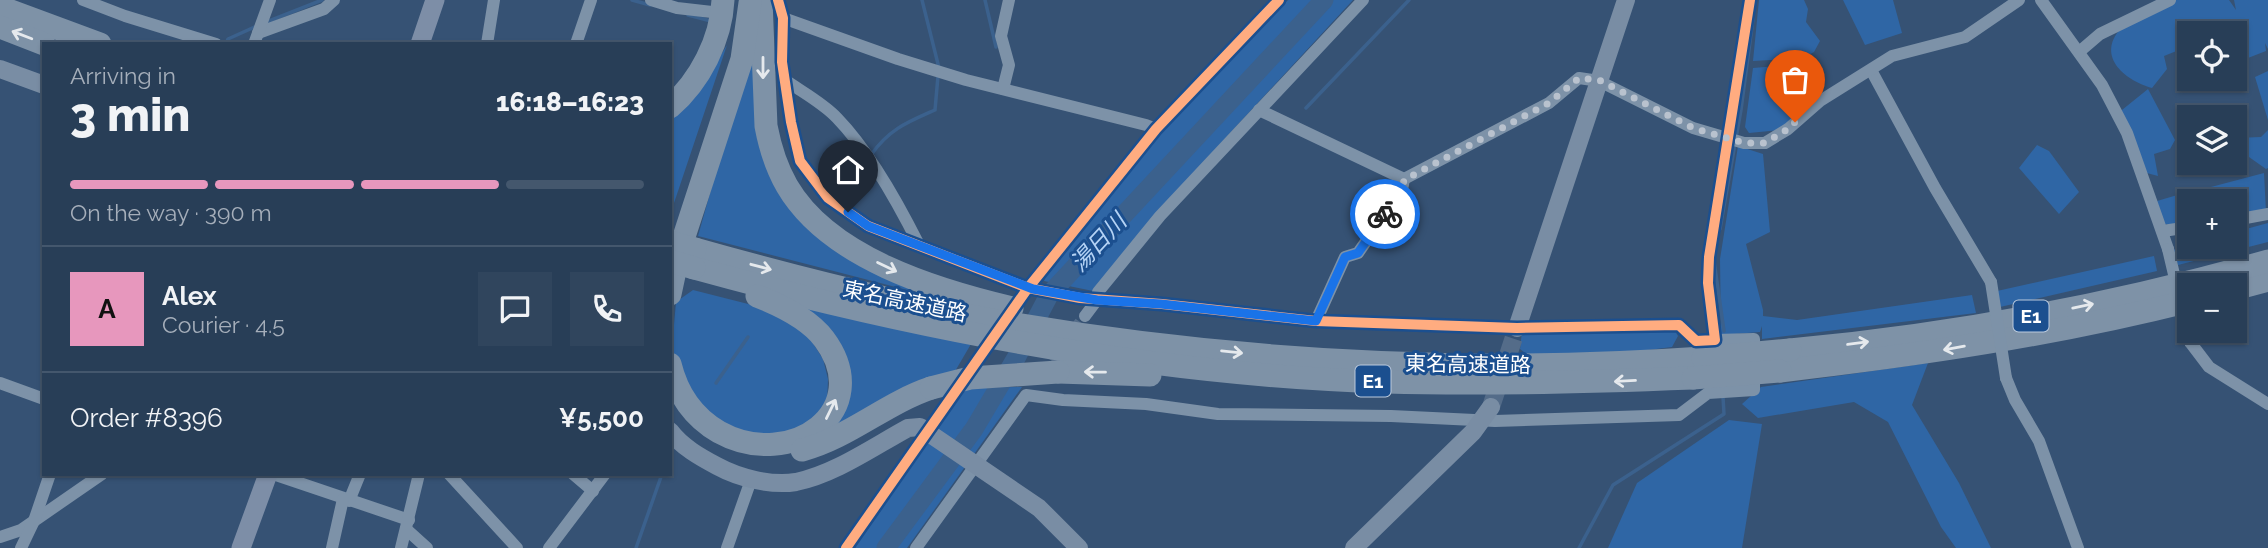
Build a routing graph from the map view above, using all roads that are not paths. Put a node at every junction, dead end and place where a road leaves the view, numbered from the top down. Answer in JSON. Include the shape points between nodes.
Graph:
{"nodes":[{"id":1,"x":83,"y":0,"type":"edge"},
{"id":2,"x":270,"y":0,"type":"edge"},
{"id":3,"x":334,"y":0,"type":"edge"},
{"id":4,"x":435,"y":0,"type":"edge"},
{"id":5,"x":494,"y":0,"type":"edge"},
{"id":6,"x":591,"y":0,"type":"edge"},
{"id":7,"x":651,"y":0,"type":"edge"},
{"id":8,"x":739,"y":0,"type":"edge"},
{"id":9,"x":750,"y":0,"type":"edge"},
{"id":10,"x":761,"y":0,"type":"edge"},
{"id":11,"x":778,"y":0,"type":"edge"},
{"id":12,"x":1009,"y":0,"type":"edge"},
{"id":13,"x":1279,"y":0,"type":"edge"},
{"id":14,"x":1363,"y":0,"type":"edge"},
{"id":15,"x":1626,"y":0,"type":"edge"},
{"id":16,"x":1750,"y":0,"type":"edge"},
{"id":17,"x":2019,"y":0,"type":"edge"},
{"id":18,"x":2041,"y":0,"type":"edge"},
{"id":19,"x":2170,"y":0,"type":"edge"},
{"id":20,"x":0,"y":6,"type":"edge"},
{"id":21,"x":717,"y":6,"type":"edge"},
{"id":22,"x":783,"y":18,"type":"junction"},
{"id":23,"x":0,"y":27,"type":"edge"},
{"id":24,"x":66,"y":31,"type":"junction"},
{"id":25,"x":257,"y":36,"type":"edge"},
{"id":26,"x":95,"y":42,"type":"edge"},
{"id":27,"x":101,"y":42,"type":"edge"},
{"id":28,"x":210,"y":42,"type":"edge"},
{"id":29,"x":421,"y":42,"type":"edge"},
{"id":30,"x":487,"y":42,"type":"edge"},
{"id":31,"x":577,"y":42,"type":"edge"},
{"id":32,"x":42,"y":43,"type":"edge"},
{"id":33,"x":2079,"y":52,"type":"junction"},
{"id":34,"x":1871,"y":70,"type":"junction"},
{"id":35,"x":2,"y":75,"type":"edge"},
{"id":36,"x":785,"y":80,"type":"junction"},
{"id":37,"x":1599,"y":80,"type":"junction"},
{"id":38,"x":42,"y":85,"type":"edge"},
{"id":39,"x":1003,"y":89,"type":"junction"},
{"id":40,"x":672,"y":105,"type":"edge"},
{"id":41,"x":1259,"y":110,"type":"junction"},
{"id":42,"x":1156,"y":129,"type":"junction"},
{"id":43,"x":1729,"y":137,"type":"junction"},
{"id":44,"x":1404,"y":180,"type":"junction"},
{"id":45,"x":2268,"y":215,"type":"edge"},
{"id":46,"x":2247,"y":218,"type":"edge"},
{"id":47,"x":2177,"y":229,"type":"edge"},
{"id":48,"x":2163,"y":231,"type":"junction"},
{"id":49,"x":672,"y":245,"type":"edge"},
{"id":50,"x":919,"y":245,"type":"junction"},
{"id":51,"x":672,"y":249,"type":"edge"},
{"id":52,"x":2268,"y":261,"type":"edge"},
{"id":53,"x":687,"y":266,"type":"edge"},
{"id":54,"x":2268,"y":280,"type":"edge"},
{"id":55,"x":672,"y":285,"type":"edge"},
{"id":56,"x":2247,"y":286,"type":"edge"},
{"id":57,"x":1030,"y":288,"type":"junction"},
{"id":58,"x":1097,"y":300,"type":"junction"},
{"id":59,"x":2177,"y":304,"type":"edge"},
{"id":60,"x":1316,"y":321,"type":"junction"},
{"id":61,"x":1006,"y":325,"type":"junction"},
{"id":62,"x":1517,"y":328,"type":"junction"},
{"id":63,"x":1065,"y":341,"type":"junction"},
{"id":64,"x":1704,"y":358,"type":"junction"},
{"id":65,"x":672,"y":370,"type":"edge"},
{"id":66,"x":0,"y":383,"type":"edge"},
{"id":67,"x":672,"y":395,"type":"edge"},
{"id":68,"x":1026,"y":395,"type":"junction"},
{"id":69,"x":42,"y":398,"type":"edge"},
{"id":70,"x":2268,"y":404,"type":"edge"},
{"id":71,"x":1487,"y":414,"type":"junction"},
{"id":72,"x":927,"y":430,"type":"junction"},
{"id":73,"x":672,"y":433,"type":"edge"},
{"id":74,"x":974,"y":463,"type":"junction"},
{"id":75,"x":49,"y":476,"type":"edge"},
{"id":76,"x":99,"y":476,"type":"edge"},
{"id":77,"x":267,"y":476,"type":"edge"},
{"id":78,"x":279,"y":476,"type":"edge"},
{"id":79,"x":359,"y":476,"type":"edge"},
{"id":80,"x":419,"y":476,"type":"edge"},
{"id":81,"x":451,"y":476,"type":"edge"},
{"id":82,"x":575,"y":476,"type":"edge"},
{"id":83,"x":604,"y":476,"type":"edge"},
{"id":84,"x":751,"y":480,"type":"junction"},
{"id":85,"x":593,"y":491,"type":"junction"},
{"id":86,"x":346,"y":500,"type":"junction"},
{"id":87,"x":34,"y":520,"type":"junction"},
{"id":88,"x":408,"y":525,"type":"junction"},
{"id":89,"x":0,"y":537,"type":"edge"},
{"id":90,"x":22,"y":548,"type":"edge"},
{"id":91,"x":242,"y":548,"type":"edge"},
{"id":92,"x":332,"y":548,"type":"edge"},
{"id":93,"x":401,"y":548,"type":"edge"},
{"id":94,"x":427,"y":548,"type":"edge"},
{"id":95,"x":517,"y":548,"type":"edge"},
{"id":96,"x":548,"y":548,"type":"edge"},
{"id":97,"x":727,"y":548,"type":"edge"},
{"id":98,"x":846,"y":548,"type":"edge"},
{"id":99,"x":916,"y":548,"type":"edge"},
{"id":100,"x":1079,"y":548,"type":"edge"},
{"id":101,"x":1354,"y":548,"type":"edge"},
{"id":102,"x":2078,"y":548,"type":"edge"}],
"edges":[{"from":1,"to":28,"type":"street"},
{"from":2,"to":25,"type":"street"},
{"from":3,"to":25,"type":"street","via":[[324,9]]},
{"from":4,"to":29,"type":"main road"},
{"from":5,"to":30,"type":"street"},
{"from":6,"to":31,"type":"street"},
{"from":7,"to":21,"type":"street","via":[[677,8]]},
{"from":8,"to":51,"type":"highway","via":[[732,60]]},
{"from":9,"to":55,"type":"highway","via":[[742,59]]},
{"from":10,"to":61,"type":"highway","one_way":true,"via":[[766,126],[781,174],[800,204],[852,248],[897,271],[979,301]]},
{"from":11,"to":22,"type":"street"},
{"from":12,"to":39,"type":"street","via":[[1001,36],[1009,65]]},
{"from":13,"to":42,"type":"street"},
{"from":14,"to":41,"type":"street"},
{"from":15,"to":37,"type":"street"},
{"from":16,"to":43,"type":"street"},
{"from":17,"to":34,"type":"street","via":[[1965,37],[1892,56]]},
{"from":18,"to":33,"type":"street"},
{"from":19,"to":33,"type":"street","via":[[2100,34]]},
{"from":20,"to":24,"type":"highway"},
{"from":21,"to":40,"type":"highway","via":[[716,34],[705,62]]},
{"from":22,"to":36,"type":"street"},
{"from":22,"to":39,"type":"street"},
{"from":32,"to":23,"type":"highway","one_way":true},
{"from":24,"to":26,"type":"highway"},
{"from":24,"to":27,"type":"highway"},
{"from":33,"to":48,"type":"street","via":[[2127,133]]},
{"from":34,"to":43,"type":"street","via":[[1765,143]]},
{"from":34,"to":102,"type":"street","bridge":true,"via":[[1991,282],[2006,378],[2039,442]]},
{"from":35,"to":38,"type":"street"},
{"from":36,"to":50,"type":"street","via":[[837,117],[873,165]]},
{"from":36,"to":50,"type":"street","via":[[800,161],[828,198],[868,226]]},
{"from":37,"to":43,"type":"street","via":[[1693,128]]},
{"from":37,"to":44,"type":"street","via":[[1579,78],[1549,103]]},
{"from":37,"to":62,"type":"street"},
{"from":39,"to":42,"type":"street"},
{"from":41,"to":44,"type":"street"},
{"from":41,"to":58,"type":"street","via":[[1160,216],[1098,292]]},
{"from":42,"to":57,"type":"street"},
{"from":43,"to":64,"type":"street","via":[[1709,257]]},
{"from":44,"to":60,"type":"street","via":[[1402,190],[1358,253],[1345,257]]},
{"from":45,"to":46,"type":"street"},
{"from":47,"to":48,"type":"street"},
{"from":48,"to":70,"type":"street","bridge":true,"via":[[2190,341],[2209,367]]},
{"from":49,"to":53,"type":"highway","name":"東名高速道路","number":"E1","bridge":true},
{"from":50,"to":57,"type":"street"},
{"from":64,"to":52,"type":"highway","name":"東名高速道路","number":"E1","one_way":true,"bridge":true,"via":[[1980,326]]},
{"from":53,"to":61,"type":"highway","name":"東名高速道路","number":"E1","via":[[850,309]]},
{"from":65,"to":53,"type":"highway","one_way":true,"via":[[697,416],[720,433],[752,444],[780,446],[804,438],[826,420],[840,384],[834,356],[822,336],[806,323],[783,307]]},
{"from":54,"to":56,"type":"highway"},
{"from":57,"to":58,"type":"street"},
{"from":57,"to":61,"type":"street"},
{"from":58,"to":60,"type":"street"},
{"from":58,"to":63,"type":"street"},
{"from":59,"to":64,"type":"highway","name":"東名高速道路","number":"E1","one_way":true,"bridge":true,"via":[[2063,330],[1780,371]]},
{"from":60,"to":62,"type":"street"},
{"from":61,"to":63,"type":"highway"},
{"from":61,"to":63,"type":"highway","name":"東名高速道路","number":"E1"},
{"from":61,"to":72,"type":"street"},
{"from":62,"to":64,"type":"street","via":[[1679,325],[1696,341]]},
{"from":63,"to":64,"type":"highway","name":"東名高速道路","number":"E1","one_way":true,"via":[[1444,365]]},
{"from":64,"to":63,"type":"highway","name":"東名高速道路","number":"E1","one_way":true,"via":[[1540,384],[1210,379],[1128,373]]},
{"from":63,"to":67,"type":"highway","bridge":true,"via":[[898,401],[818,445],[796,451],[770,454],[734,449],[714,440],[685,416]]},
{"from":63,"to":68,"type":"street"},
{"from":64,"to":71,"type":"street","via":[[1754,339],[1754,390],[1707,393],[1679,415]]},
{"from":66,"to":69,"type":"street"},
{"from":68,"to":71,"type":"street","via":[[1218,414]]},
{"from":68,"to":74,"type":"street"},
{"from":71,"to":101,"type":"street"},
{"from":72,"to":74,"type":"street"},
{"from":72,"to":84,"type":"street","via":[[908,428],[832,469],[795,482]]},
{"from":72,"to":98,"type":"street"},
{"from":73,"to":84,"type":"street","via":[[698,456]]},
{"from":74,"to":99,"type":"street"},
{"from":74,"to":100,"type":"street","via":[[1039,508]]},
{"from":75,"to":87,"type":"street"},
{"from":76,"to":87,"type":"street"},
{"from":77,"to":91,"type":"main road"},
{"from":78,"to":86,"type":"street"},
{"from":79,"to":86,"type":"street"},
{"from":80,"to":88,"type":"street"},
{"from":81,"to":95,"type":"street"},
{"from":82,"to":85,"type":"street"},
{"from":83,"to":85,"type":"street"},
{"from":84,"to":97,"type":"street"},
{"from":85,"to":96,"type":"street"},
{"from":86,"to":88,"type":"street"},
{"from":86,"to":92,"type":"street"},
{"from":87,"to":89,"type":"street"},
{"from":87,"to":90,"type":"street"},
{"from":88,"to":93,"type":"street"},
{"from":88,"to":94,"type":"street"}]}
